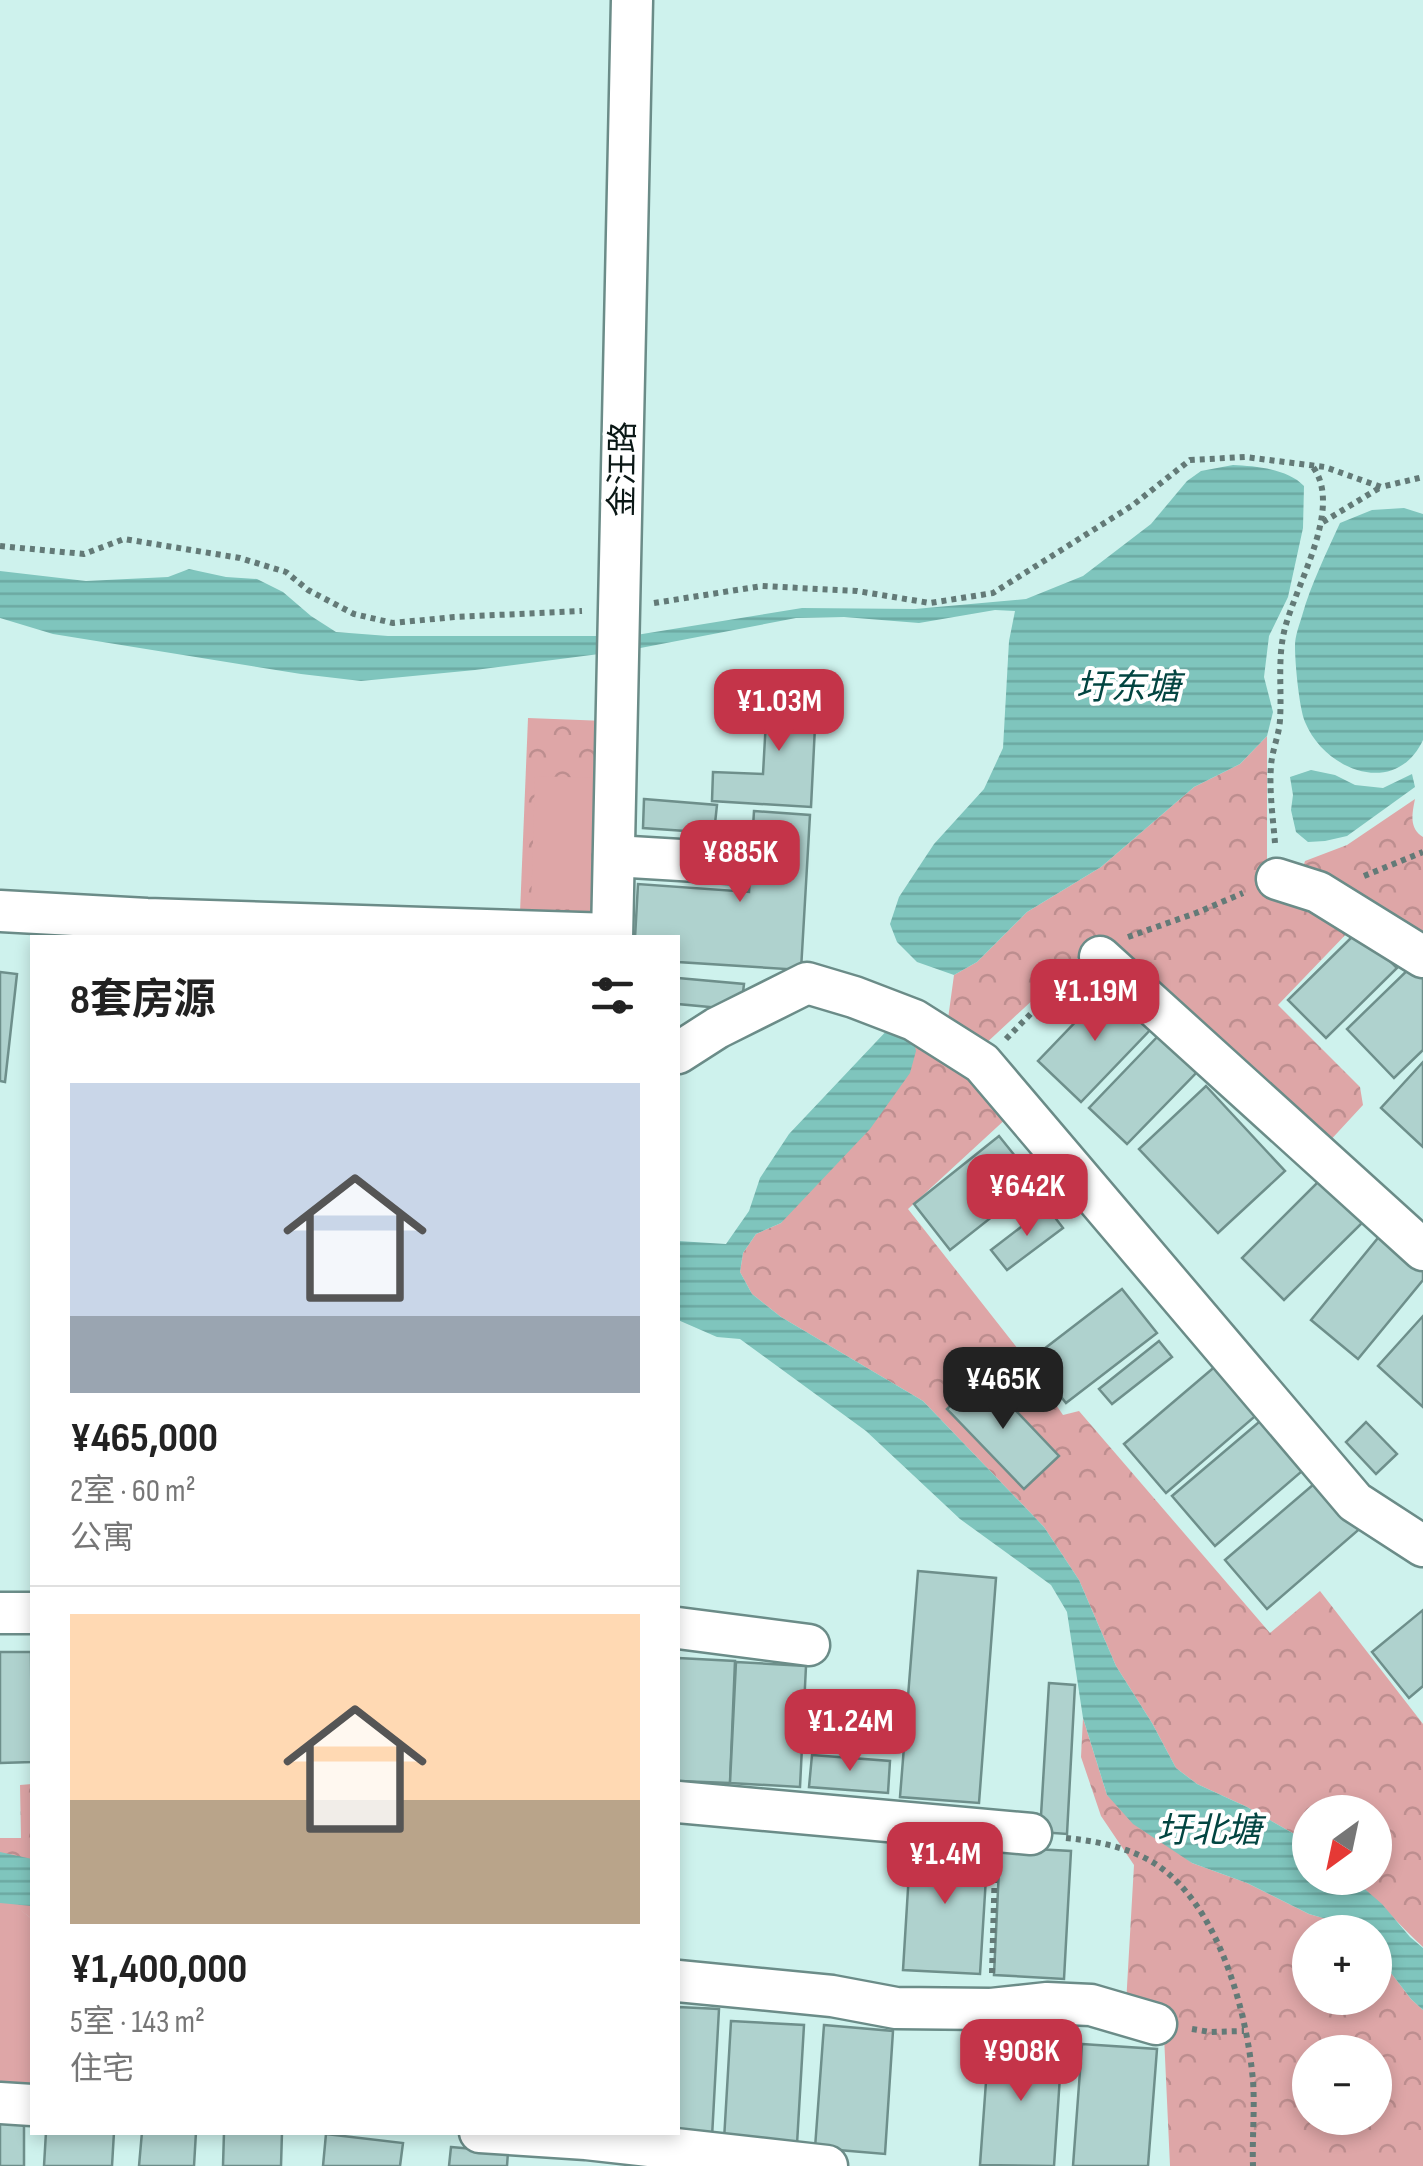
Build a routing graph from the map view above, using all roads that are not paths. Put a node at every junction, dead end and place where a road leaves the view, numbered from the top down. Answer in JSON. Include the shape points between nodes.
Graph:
{"nodes":[{"id":1,"x":632,"y":0,"type":"edge"},
{"id":2,"x":614,"y":856,"type":"junction"},
{"id":3,"x":730,"y":864,"type":"dead end"},
{"id":4,"x":1276,"y":879,"type":"road end"},
{"id":5,"x":0,"y":911,"type":"edge"},
{"id":6,"x":584,"y":935,"type":"edge"},
{"id":7,"x":612,"y":935,"type":"edge"},
{"id":8,"x":1100,"y":957,"type":"dead end"},
{"id":9,"x":1423,"y":957,"type":"edge"},
{"id":10,"x":680,"y":1051,"type":"edge"},
{"id":11,"x":1423,"y":1250,"type":"edge"},
{"id":12,"x":1423,"y":1546,"type":"edge"},
{"id":13,"x":0,"y":1612,"type":"edge"},
{"id":14,"x":30,"y":1613,"type":"edge"},
{"id":15,"x":680,"y":1628,"type":"edge"},
{"id":16,"x":809,"y":1645,"type":"dead end"},
{"id":17,"x":680,"y":1802,"type":"edge"},
{"id":18,"x":1013,"y":1833,"type":"road end"},
{"id":19,"x":680,"y":1981,"type":"edge"},
{"id":20,"x":1156,"y":2024,"type":"road end"},
{"id":21,"x":0,"y":2103,"type":"edge"},
{"id":22,"x":30,"y":2105,"type":"edge"},
{"id":23,"x":502,"y":2135,"type":"edge"},
{"id":24,"x":585,"y":2146,"type":"edge"},
{"id":25,"x":827,"y":2166,"type":"edge"}],
"edges":[{"from":1,"to":2,"type":"street","name":"金汪路"},
{"from":2,"to":3,"type":"street"},
{"from":2,"to":7,"type":"street","name":"金汪路"},
{"from":4,"to":9,"type":"street","via":[[1318,892]]},
{"from":5,"to":6,"type":"street"},
{"from":8,"to":11,"type":"street"},
{"from":10,"to":12,"type":"street","via":[[807,983],[914,1020],[982,1064],[1356,1502]]},
{"from":13,"to":14,"type":"street"},
{"from":15,"to":16,"type":"street"},
{"from":17,"to":18,"type":"street"},
{"from":19,"to":20,"type":"street","via":[[896,2008],[1091,2005]]},
{"from":21,"to":22,"type":"street"},
{"from":23,"to":24,"type":"street"},
{"from":24,"to":25,"type":"street"}]}
